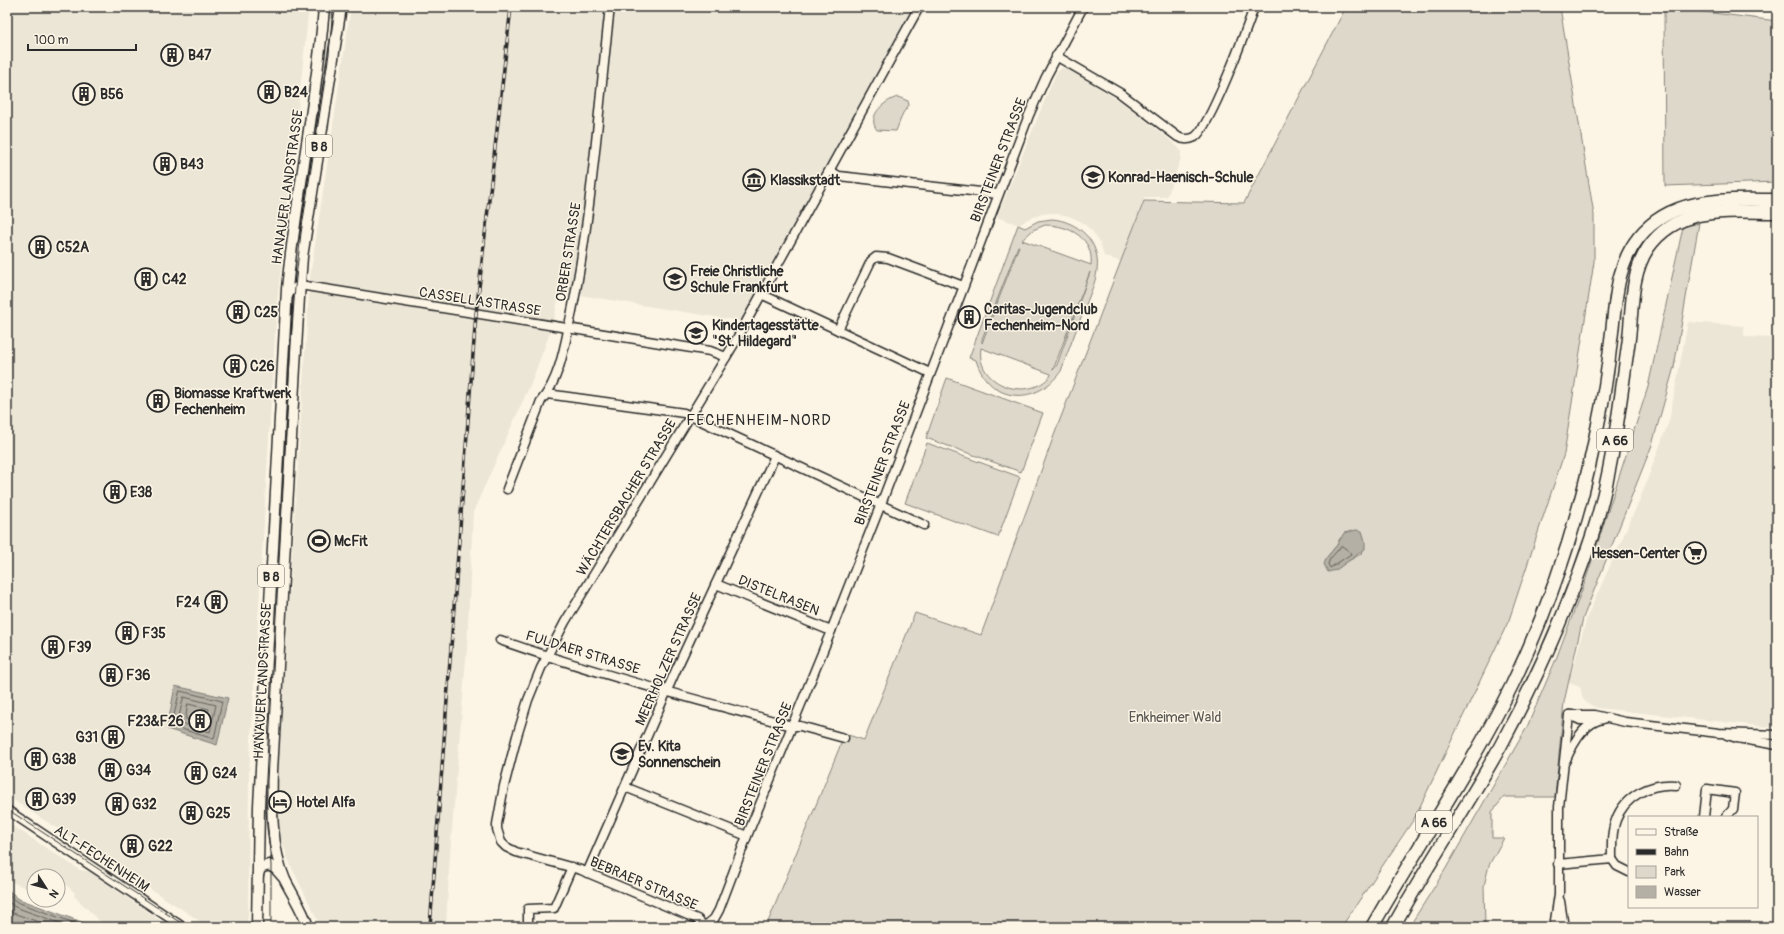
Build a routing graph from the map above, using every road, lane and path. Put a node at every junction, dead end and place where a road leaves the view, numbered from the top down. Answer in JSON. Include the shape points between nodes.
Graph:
{"nodes":[{"id":1,"x":324,"y":7,"type":"edge"},
{"id":2,"x":341,"y":7,"type":"edge"},
{"id":3,"x":610,"y":7,"type":"edge"},
{"id":4,"x":919,"y":7,"type":"edge"},
{"id":5,"x":1083,"y":7,"type":"edge"},
{"id":6,"x":1254,"y":7,"type":"edge"},
{"id":7,"x":1056,"y":56,"type":"junction"},
{"id":8,"x":830,"y":171,"type":"junction"},
{"id":9,"x":998,"y":194,"type":"junction"},
{"id":10,"x":1777,"y":200,"type":"edge"},
{"id":11,"x":1777,"y":212,"type":"edge"},
{"id":12,"x":300,"y":285,"type":"junction"},
{"id":13,"x":963,"y":286,"type":"junction"},
{"id":14,"x":761,"y":294,"type":"junction"},
{"id":15,"x":286,"y":299,"type":"junction"},
{"id":16,"x":568,"y":329,"type":"junction"},
{"id":17,"x":838,"y":330,"type":"junction"},
{"id":18,"x":726,"y":357,"type":"junction"},
{"id":19,"x":930,"y":373,"type":"junction"},
{"id":20,"x":547,"y":394,"type":"junction"},
{"id":21,"x":690,"y":416,"type":"junction"},
{"id":22,"x":775,"y":456,"type":"junction"},
{"id":23,"x":507,"y":489,"type":"dead end"},
{"id":24,"x":881,"y":504,"type":"junction"},
{"id":25,"x":924,"y":525,"type":"dead end"},
{"id":26,"x":716,"y":584,"type":"junction"},
{"id":27,"x":831,"y":631,"type":"junction"},
{"id":28,"x":500,"y":640,"type":"dead end"},
{"id":29,"x":547,"y":656,"type":"junction"},
{"id":30,"x":668,"y":691,"type":"junction"},
{"id":31,"x":1569,"y":715,"type":"junction"},
{"id":32,"x":1606,"y":719,"type":"junction"},
{"id":33,"x":1595,"y":720,"type":"junction"},
{"id":34,"x":792,"y":726,"type":"junction"},
{"id":35,"x":1721,"y":733,"type":"junction"},
{"id":36,"x":1777,"y":735,"type":"edge"},
{"id":37,"x":844,"y":738,"type":"dead end"},
{"id":38,"x":1760,"y":743,"type":"junction"},
{"id":39,"x":1777,"y":745,"type":"edge"},
{"id":40,"x":1777,"y":749,"type":"edge"},
{"id":41,"x":1562,"y":770,"type":"junction"},
{"id":42,"x":1676,"y":785,"type":"dead end"},
{"id":43,"x":625,"y":788,"type":"junction"},
{"id":44,"x":7,"y":810,"type":"edge"},
{"id":45,"x":1704,"y":816,"type":"edge"},
{"id":46,"x":1727,"y":816,"type":"edge"},
{"id":47,"x":747,"y":836,"type":"junction"},
{"id":48,"x":506,"y":847,"type":"joint"},
{"id":49,"x":1612,"y":859,"type":"junction"},
{"id":50,"x":1558,"y":864,"type":"junction"},
{"id":51,"x":572,"y":867,"type":"junction"},
{"id":52,"x":1628,"y":872,"type":"edge"},
{"id":53,"x":588,"y":873,"type":"junction"},
{"id":54,"x":258,"y":878,"type":"junction"},
{"id":55,"x":285,"y":879,"type":"junction"},
{"id":56,"x":1559,"y":894,"type":"junction"},
{"id":57,"x":705,"y":926,"type":"edge"},
{"id":58,"x":183,"y":927,"type":"edge"},
{"id":59,"x":257,"y":927,"type":"edge"},
{"id":60,"x":308,"y":927,"type":"edge"},
{"id":61,"x":528,"y":927,"type":"edge"},
{"id":62,"x":1372,"y":927,"type":"edge"},
{"id":63,"x":1393,"y":927,"type":"edge"},
{"id":64,"x":1554,"y":927,"type":"edge"},
{"id":65,"x":1565,"y":927,"type":"edge"}],
"edges":[{"from":1,"to":15,"type":"main road","name":"HANAUER LANDSTRASSE","number":"B 8","via":[[319,69],[293,232]]},
{"from":2,"to":12,"type":"main road","name":"HANAUER LANDSTRASSE","number":"B 8","via":[[302,257]]},
{"from":3,"to":16,"type":"street","name":"ORBER STRASSE","via":[[587,224]]},
{"from":4,"to":8,"type":"street","name":"WÄCHTERSBACHER STRASSE"},
{"from":5,"to":7,"type":"street","name":"BIRSTEINER STRASSE"},
{"from":6,"to":7,"type":"street","via":[[1233,63],[1204,126],[1195,137],[1188,139],[1178,137],[1120,92]]},
{"from":7,"to":9,"type":"street","name":"BIRSTEINER STRASSE","via":[[1029,115]]},
{"from":8,"to":9,"type":"street","via":[[839,176]]},
{"from":8,"to":14,"type":"street","name":"WÄCHTERSBACHER STRASSE"},
{"from":9,"to":13,"type":"street","name":"BIRSTEINER STRASSE"},
{"from":10,"to":62,"type":"highway","number":"A 66","via":[[1711,200],[1672,211],[1639,237],[1628,255],[1618,281],[1608,368],[1588,474],[1553,590],[1512,685],[1459,781]]},
{"from":11,"to":63,"type":"highway","number":"A 66","via":[[1715,212],[1694,215],[1665,231],[1652,244],[1641,261],[1634,290],[1614,448],[1593,533],[1574,589],[1555,635],[1504,740]]},
{"from":12,"to":15,"type":"street","via":[[291,291]]},
{"from":12,"to":16,"type":"street","name":"CASSELLASTRASSE"},
{"from":12,"to":55,"type":"main road","name":"HANAUER LANDSTRASSE","number":"B 8","via":[[290,419],[272,771],[272,823]]},
{"from":13,"to":17,"type":"street","via":[[888,258],[876,257],[871,261]]},
{"from":13,"to":19,"type":"street","name":"BIRSTEINER STRASSE"},
{"from":14,"to":17,"type":"street"},
{"from":14,"to":18,"type":"street","name":"WÄCHTERSBACHER STRASSE"},
{"from":15,"to":54,"type":"main road","name":"HANAUER LANDSTRASSE","number":"B 8","via":[[259,806]]},
{"from":16,"to":18,"type":"street","name":"CASSELLASTRASSE","via":[[710,351]]},
{"from":16,"to":20,"type":"street","name":"ORBER STRASSE","via":[[558,367]]},
{"from":17,"to":19,"type":"street"},
{"from":18,"to":21,"type":"street","name":"WÄCHTERSBACHER STRASSE"},
{"from":19,"to":24,"type":"street","name":"BIRSTEINER STRASSE"},
{"from":20,"to":21,"type":"street"},
{"from":20,"to":23,"type":"street","name":"ORBER STRASSE","via":[[541,401]]},
{"from":21,"to":22,"type":"street"},
{"from":21,"to":29,"type":"street","name":"WÄCHTERSBACHER STRASSE"},
{"from":22,"to":24,"type":"street"},
{"from":22,"to":26,"type":"street","name":"MEERHOLZER STRASSE"},
{"from":24,"to":25,"type":"street"},
{"from":24,"to":27,"type":"street","name":"BIRSTEINER STRASSE"},
{"from":26,"to":27,"type":"street","name":"DISTELRASEN"},
{"from":26,"to":30,"type":"street","name":"MEERHOLZER STRASSE"},
{"from":27,"to":34,"type":"street","name":"BIRSTEINER STRASSE"},
{"from":28,"to":29,"type":"street","name":"FULDAER STRASSE"},
{"from":29,"to":30,"type":"street","name":"FULDAER STRASSE"},
{"from":29,"to":48,"type":"street","name":"WÄCHTERSBACHER STRASSE","via":[[523,714],[504,786],[497,830],[501,842]]},
{"from":30,"to":34,"type":"street","name":"FULDAER STRASSE"},
{"from":30,"to":43,"type":"street","name":"MEERHOLZER STRASSE"},
{"from":31,"to":32,"type":"street","via":[[1594,715]]},
{"from":31,"to":33,"type":"street","via":[[1580,720]]},
{"from":31,"to":41,"type":"street"},
{"from":32,"to":33,"type":"street"},
{"from":32,"to":35,"type":"street"},
{"from":33,"to":41,"type":"street","via":[[1576,740]]},
{"from":34,"to":37,"type":"street","name":"FULDAER STRASSE"},
{"from":34,"to":47,"type":"street","name":"BIRSTEINER STRASSE"},
{"from":35,"to":36,"type":"street"},
{"from":35,"to":38,"type":"street"},
{"from":38,"to":39,"type":"street"},
{"from":38,"to":40,"type":"street"},
{"from":41,"to":50,"type":"street","via":[[1558,807]]},
{"from":42,"to":49,"type":"street","via":[[1649,788],[1626,803],[1616,819],[1613,830]]},
{"from":43,"to":47,"type":"street"},
{"from":43,"to":53,"type":"street","name":"MEERHOLZER STRASSE"},
{"from":44,"to":58,"type":"street","name":"ALT-FECHENHEIM"},
{"from":45,"to":46,"type":"street","via":[[1707,789],[1735,793],[1733,809]]},
{"from":47,"to":57,"type":"street","name":"BIRSTEINER STRASSE","via":[[716,914]]},
{"from":48,"to":51,"type":"street","name":"BEBRAER STRASSE"},
{"from":49,"to":50,"type":"street"},
{"from":49,"to":52,"type":"street","via":[[1617,866]]},
{"from":50,"to":56,"type":"street"},
{"from":51,"to":53,"type":"street","name":"BEBRAER STRASSE"},
{"from":51,"to":61,"type":"street","name":"BEBRAER STRASSE","via":[[554,908],[528,909]]},
{"from":53,"to":57,"type":"street","name":"BEBRAER STRASSE","via":[[697,919]]},
{"from":54,"to":55,"type":"main road","via":[[260,868],[269,865]]},
{"from":54,"to":59,"type":"main road","name":"HANAUER LANDSTRASSE","number":"B 8"},
{"from":55,"to":60,"type":"main road","name":"HANAUER LANDSTRASSE","number":"B 8"},
{"from":56,"to":64,"type":"street"},
{"from":56,"to":65,"type":"street"}]}
